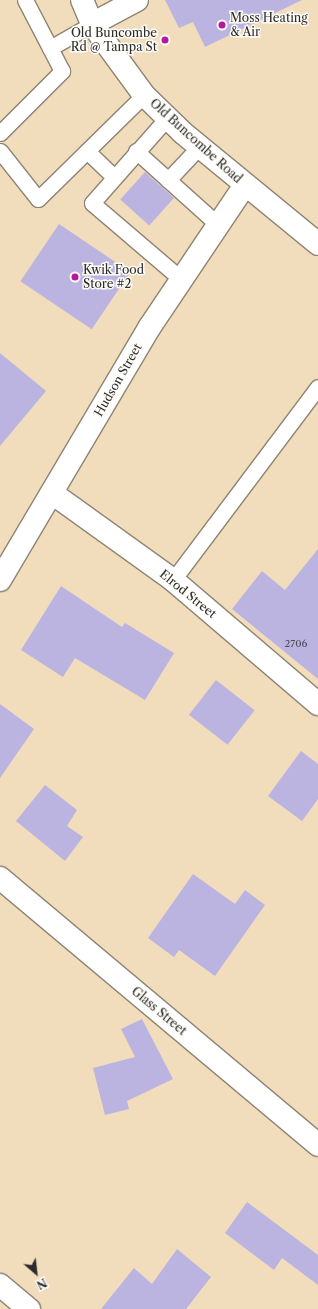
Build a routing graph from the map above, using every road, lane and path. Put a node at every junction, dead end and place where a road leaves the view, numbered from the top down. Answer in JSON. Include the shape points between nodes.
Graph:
{"nodes":[{"id":1,"x":25,"y":0,"type":"edge"},
{"id":2,"x":82,"y":0,"type":"edge"},
{"id":3,"x":137,"y":0,"type":"edge"},
{"id":4,"x":92,"y":24,"type":"junction"},
{"id":5,"x":50,"y":48,"type":"junction"},
{"id":6,"x":144,"y":95,"type":"junction"},
{"id":7,"x":167,"y":118,"type":"junction"},
{"id":8,"x":0,"y":133,"type":"edge"},
{"id":9,"x":199,"y":147,"type":"junction"},
{"id":10,"x":0,"y":151,"type":"edge"},
{"id":11,"x":87,"y":151,"type":"junction"},
{"id":12,"x":136,"y":151,"type":"junction"},
{"id":13,"x":114,"y":177,"type":"junction"},
{"id":14,"x":168,"y":180,"type":"junction"},
{"id":15,"x":245,"y":185,"type":"junction"},
{"id":16,"x":217,"y":224,"type":"junction"},
{"id":17,"x":318,"y":244,"type":"edge"},
{"id":18,"x":181,"y":279,"type":"junction"},
{"id":19,"x":318,"y":388,"type":"edge"},
{"id":20,"x":52,"y":493,"type":"junction"},
{"id":21,"x":0,"y":580,"type":"edge"},
{"id":22,"x":173,"y":580,"type":"junction"},
{"id":23,"x":318,"y":704,"type":"edge"},
{"id":24,"x":0,"y":878,"type":"edge"},
{"id":25,"x":318,"y":1145,"type":"edge"},
{"id":26,"x":0,"y":1285,"type":"edge"},
{"id":27,"x":29,"y":1309,"type":"edge"}],
"edges":[{"from":1,"to":5,"type":"lane"},
{"from":2,"to":4,"type":"street","name":"Old Buncombe Road"},
{"from":3,"to":4,"type":"street"},
{"from":4,"to":5,"type":"lane"},
{"from":4,"to":6,"type":"street","name":"Old Buncombe Road"},
{"from":5,"to":8,"type":"lane","via":[[62,71]]},
{"from":6,"to":7,"type":"street","name":"Old Buncombe Road"},
{"from":6,"to":11,"type":"lane"},
{"from":7,"to":9,"type":"street","name":"Old Buncombe Road"},
{"from":7,"to":12,"type":"lane"},
{"from":9,"to":14,"type":"lane"},
{"from":9,"to":15,"type":"street","name":"Old Buncombe Road"},
{"from":10,"to":11,"type":"lane","via":[[38,200]]},
{"from":11,"to":13,"type":"lane"},
{"from":12,"to":13,"type":"lane"},
{"from":12,"to":14,"type":"lane"},
{"from":13,"to":18,"type":"lane","via":[[92,203]]},
{"from":14,"to":16,"type":"lane"},
{"from":15,"to":16,"type":"street","name":"Hudson Street"},
{"from":15,"to":17,"type":"street","name":"Old Buncombe Road"},
{"from":16,"to":18,"type":"street","name":"Hudson Street"},
{"from":18,"to":20,"type":"street","name":"Hudson Street"},
{"from":19,"to":22,"type":"lane"},
{"from":20,"to":21,"type":"street","name":"Hudson Street"},
{"from":20,"to":22,"type":"street","name":"Elrod Street"},
{"from":22,"to":23,"type":"street","name":"Elrod Street"},
{"from":24,"to":25,"type":"street","name":"Glass Street"},
{"from":26,"to":27,"type":"street"}]}
